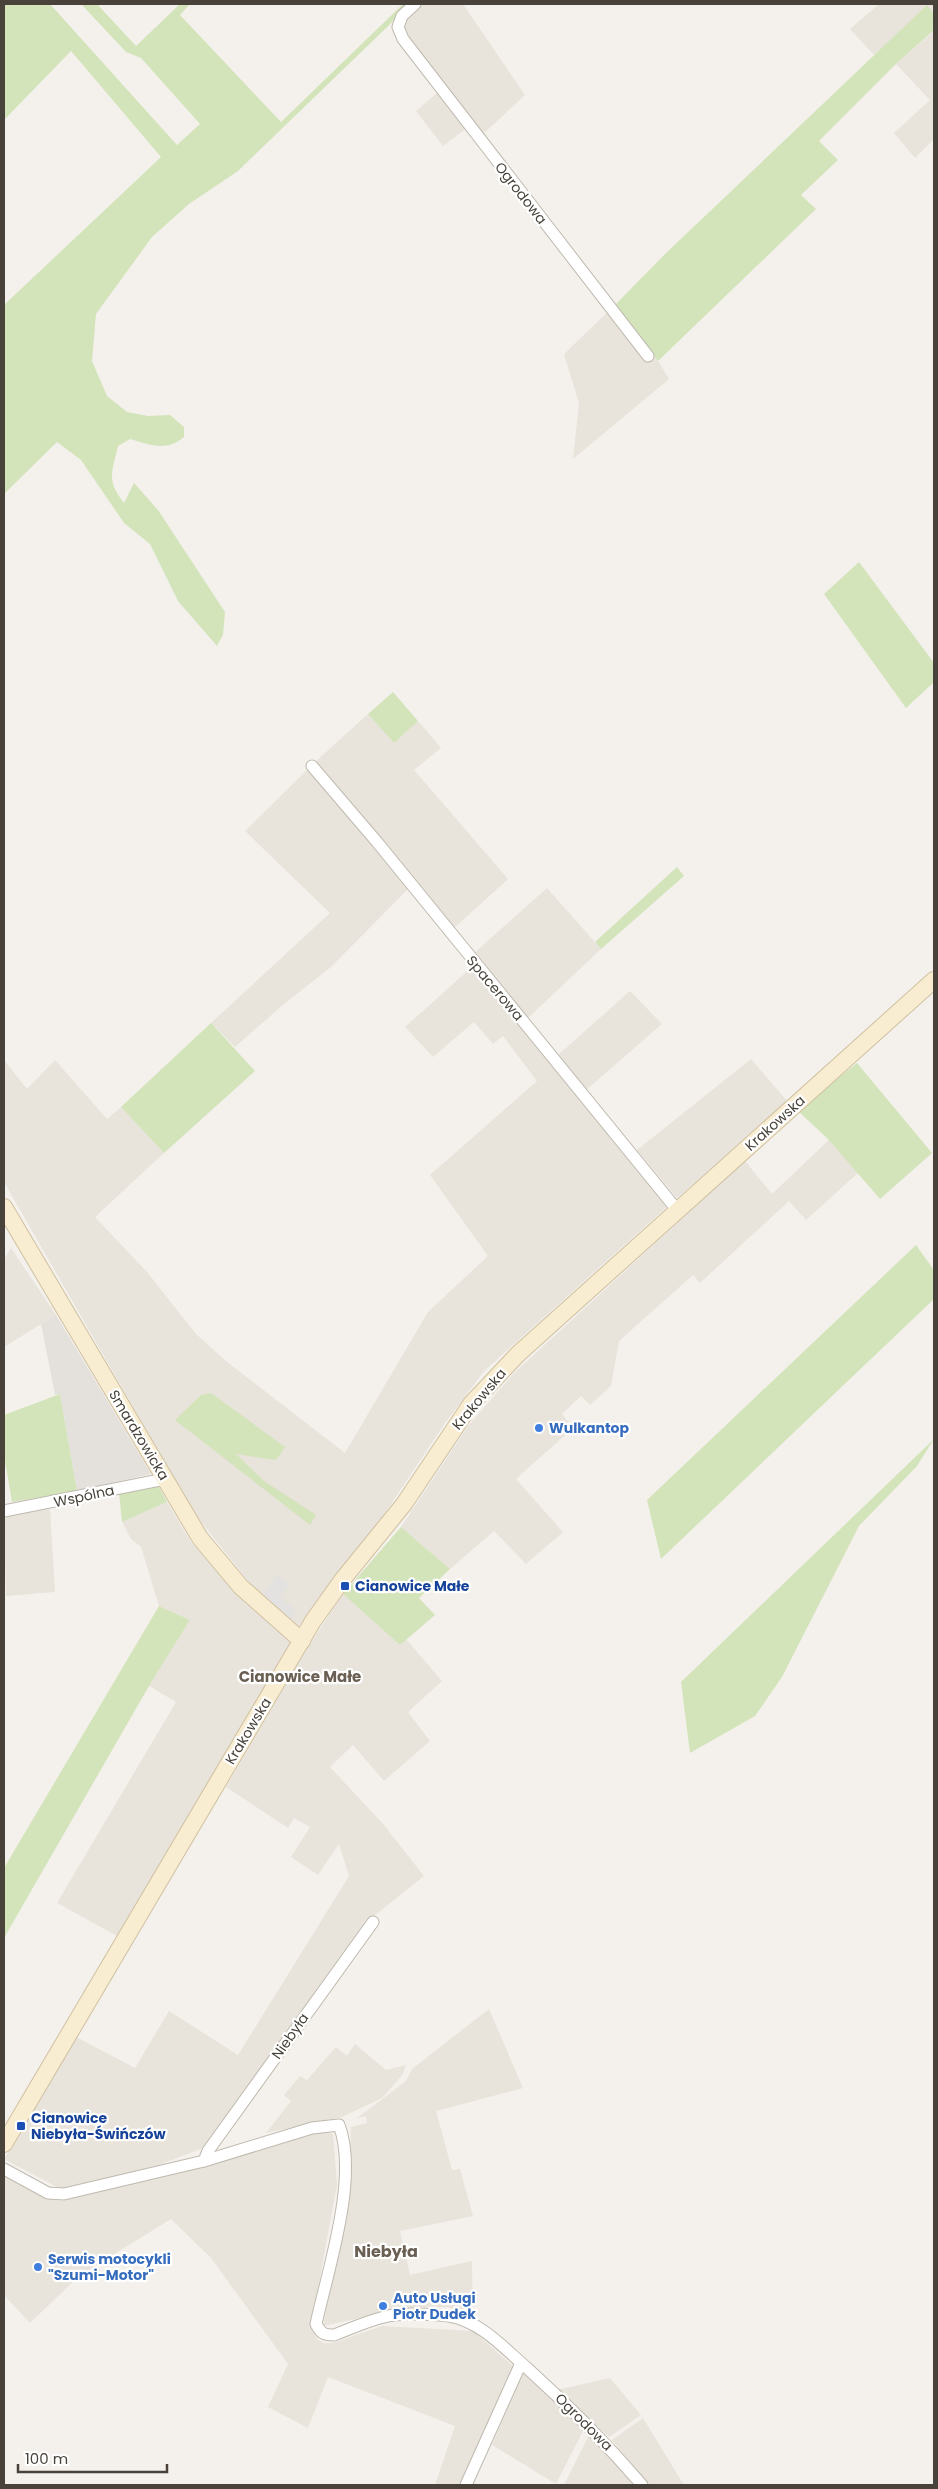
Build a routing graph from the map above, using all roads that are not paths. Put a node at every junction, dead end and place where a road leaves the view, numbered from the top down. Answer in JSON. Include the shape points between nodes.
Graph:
{"nodes":[{"id":1,"x":415,"y":4,"type":"edge"},
{"id":2,"x":648,"y":356,"type":"dead end"},
{"id":3,"x":312,"y":766,"type":"dead end"},
{"id":4,"x":934,"y":980,"type":"edge"},
{"id":5,"x":4,"y":1207,"type":"edge"},
{"id":6,"x":678,"y":1211,"type":"junction"},
{"id":7,"x":165,"y":1479,"type":"junction"},
{"id":8,"x":4,"y":1512,"type":"edge"},
{"id":9,"x":302,"y":1640,"type":"junction"},
{"id":10,"x":373,"y":1922,"type":"dead end"},
{"id":11,"x":4,"y":2144,"type":"edge"},
{"id":12,"x":206,"y":2156,"type":"junction"},
{"id":13,"x":4,"y":2169,"type":"edge"},
{"id":14,"x":521,"y":2363,"type":"junction"},
{"id":15,"x":466,"y":2485,"type":"edge"},
{"id":16,"x":642,"y":2485,"type":"edge"}],
"edges":[{"from":1,"to":2,"type":"street","name":"Ogrodowa","via":[[402,16],[398,27],[404,39]]},
{"from":3,"to":6,"type":"street","name":"Spacerowa"},
{"from":4,"to":6,"type":"main road","name":"Krakowska"},
{"from":5,"to":7,"type":"main road","name":"Smardzowicka"},
{"from":6,"to":9,"type":"main road","name":"Krakowska","via":[[518,1354],[471,1404],[404,1504],[336,1588]]},
{"from":7,"to":8,"type":"street","name":"Wspólna"},
{"from":7,"to":9,"type":"main road","name":"Smardzowicka","via":[[200,1538],[221,1565],[259,1605]]},
{"from":9,"to":11,"type":"main road","name":"Krakowska"},
{"from":10,"to":12,"type":"street","name":"Niebyła"},
{"from":12,"to":13,"type":"street","via":[[115,2184],[58,2195]]},
{"from":12,"to":14,"type":"street","name":"Ogrodowa","via":[[339,2124],[347,2156],[344,2198],[316,2324],[325,2335],[334,2335],[385,2317],[450,2316],[472,2323]]},
{"from":14,"to":15,"type":"street"},
{"from":14,"to":16,"type":"street","name":"Ogrodowa","via":[[605,2442]]}]}
